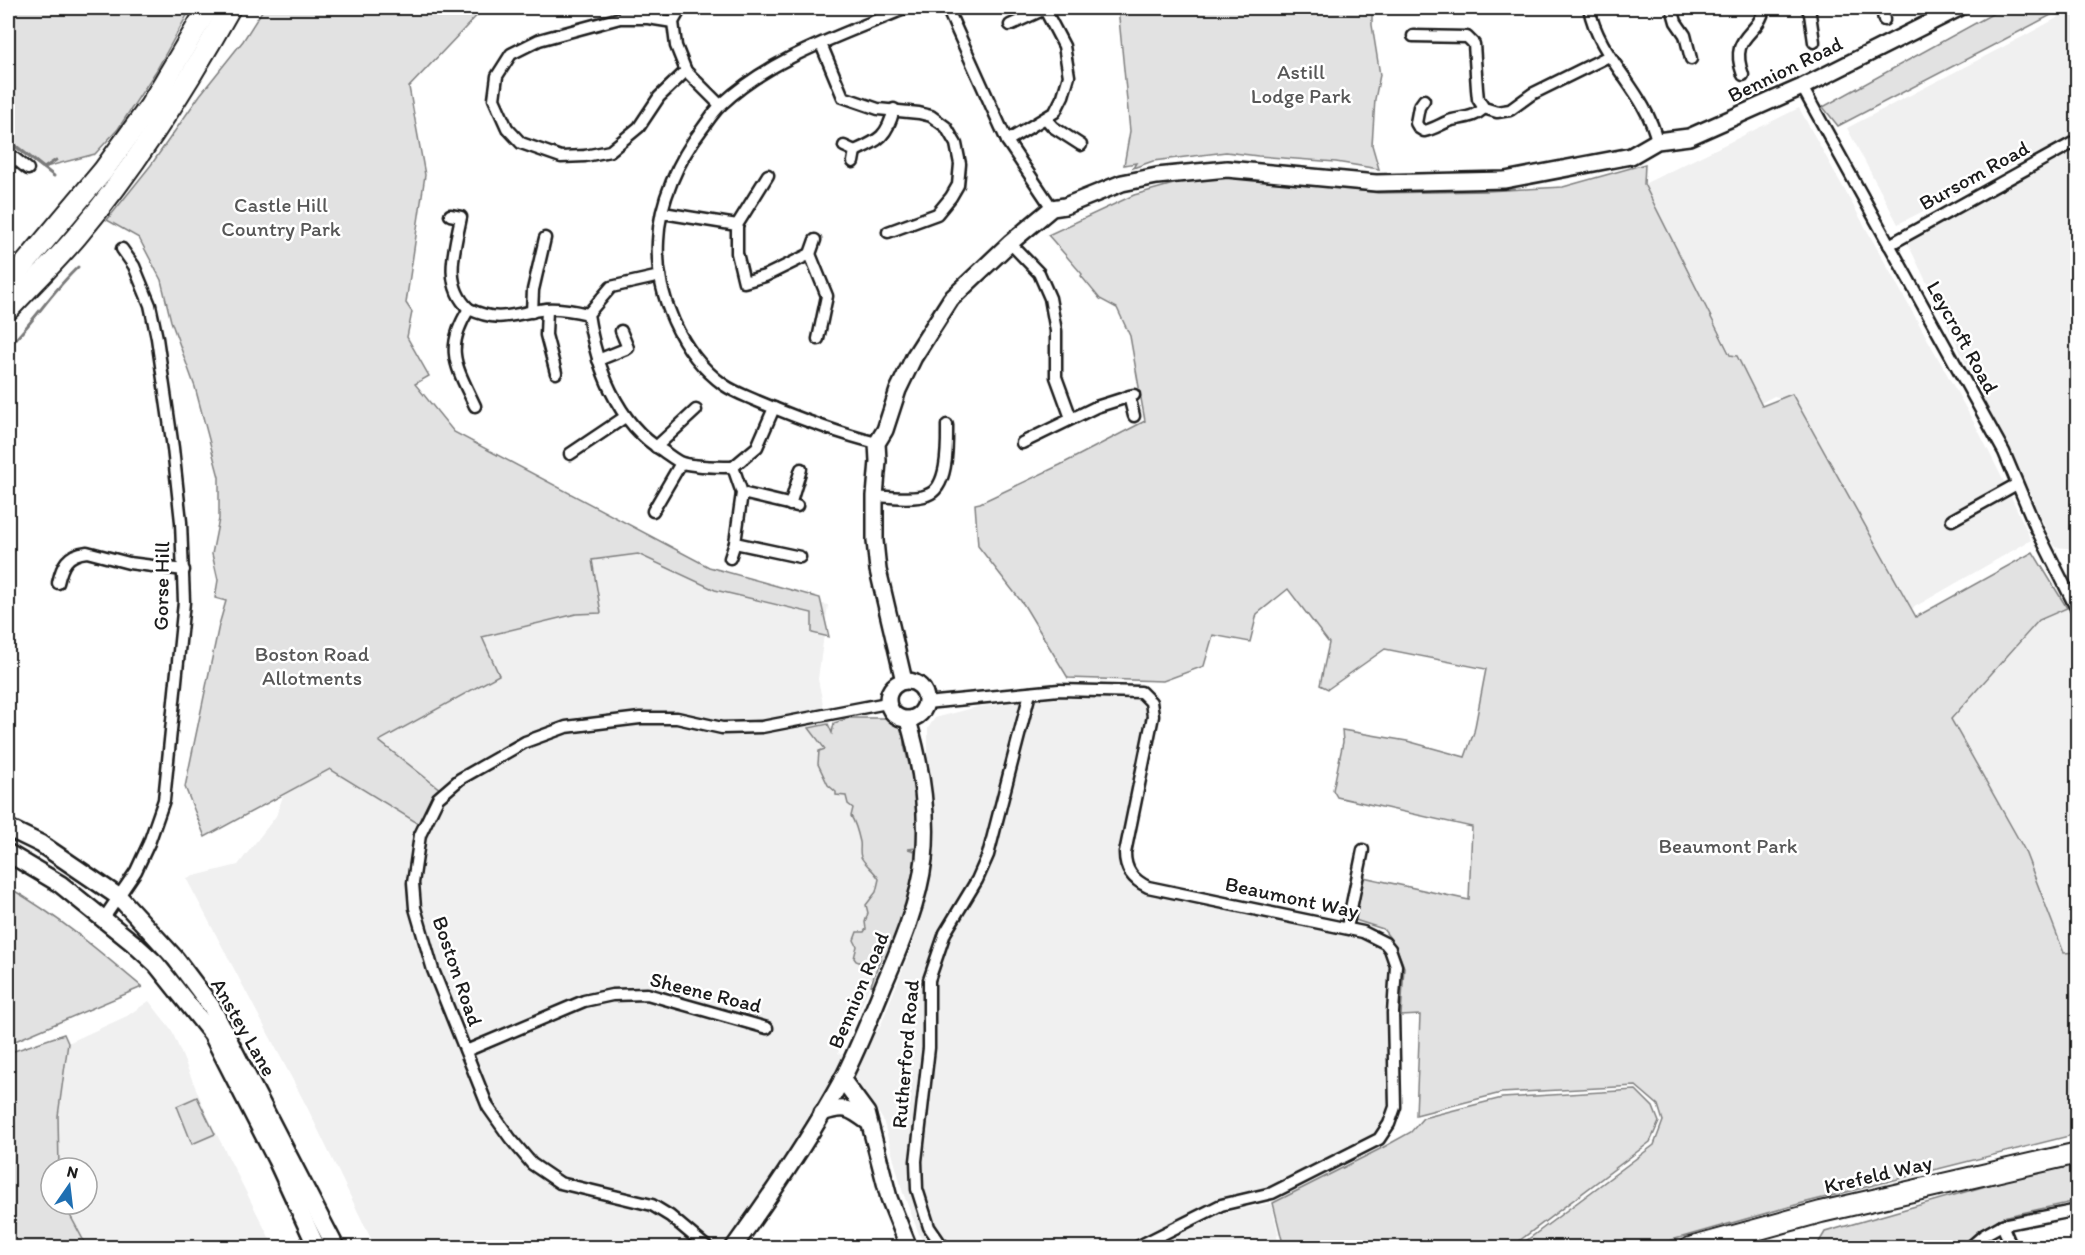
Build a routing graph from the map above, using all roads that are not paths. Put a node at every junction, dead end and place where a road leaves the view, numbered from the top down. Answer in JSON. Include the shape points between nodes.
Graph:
{"nodes":[{"id":1,"x":208,"y":8,"type":"edge"},
{"id":2,"x":230,"y":8,"type":"edge"},
{"id":3,"x":681,"y":8,"type":"edge"},
{"id":4,"x":906,"y":8,"type":"edge"},
{"id":5,"x":947,"y":8,"type":"edge"},
{"id":6,"x":1045,"y":8,"type":"edge"},
{"id":7,"x":1589,"y":8,"type":"edge"},
{"id":8,"x":1672,"y":8,"type":"edge"},
{"id":9,"x":1764,"y":8,"type":"edge"},
{"id":10,"x":1807,"y":8,"type":"edge"},
{"id":11,"x":1882,"y":8,"type":"edge"},
{"id":12,"x":1959,"y":8,"type":"edge"},
{"id":13,"x":1884,"y":20,"type":"dead end"},
{"id":14,"x":673,"y":22,"type":"junction"},
{"id":15,"x":1010,"y":25,"type":"dead end"},
{"id":16,"x":1413,"y":36,"type":"dead end"},
{"id":17,"x":1814,"y":42,"type":"dead end"},
{"id":18,"x":821,"y":44,"type":"junction"},
{"id":19,"x":1609,"y":56,"type":"junction"},
{"id":20,"x":1691,"y":59,"type":"dead end"},
{"id":21,"x":686,"y":71,"type":"junction"},
{"id":22,"x":1743,"y":75,"type":"dead end"},
{"id":23,"x":1803,"y":87,"type":"junction"},
{"id":24,"x":1424,"y":100,"type":"dead end"},
{"id":25,"x":720,"y":105,"type":"junction"},
{"id":26,"x":1484,"y":108,"type":"junction"},
{"id":27,"x":894,"y":109,"type":"junction"},
{"id":28,"x":1046,"y":118,"type":"junction"},
{"id":29,"x":2078,"y":140,"type":"edge"},
{"id":30,"x":1007,"y":141,"type":"junction"},
{"id":31,"x":1657,"y":141,"type":"junction"},
{"id":32,"x":1081,"y":145,"type":"dead end"},
{"id":33,"x":844,"y":146,"type":"dead end"},
{"id":34,"x":8,"y":153,"type":"edge"},
{"id":35,"x":28,"y":169,"type":"dead end"},
{"id":36,"x":768,"y":175,"type":"dead end"},
{"id":37,"x":1052,"y":208,"type":"junction"},
{"id":38,"x":663,"y":213,"type":"junction"},
{"id":39,"x":450,"y":215,"type":"dead end"},
{"id":40,"x":63,"y":220,"type":"junction"},
{"id":41,"x":737,"y":225,"type":"junction"},
{"id":42,"x":888,"y":232,"type":"dead end"},
{"id":43,"x":545,"y":238,"type":"dead end"},
{"id":44,"x":815,"y":240,"type":"dead end"},
{"id":45,"x":1010,"y":243,"type":"junction"},
{"id":46,"x":1889,"y":245,"type":"junction"},
{"id":47,"x":122,"y":249,"type":"dead end"},
{"id":48,"x":810,"y":254,"type":"junction"},
{"id":49,"x":8,"y":271,"type":"edge"},
{"id":50,"x":660,"y":276,"type":"junction"},
{"id":51,"x":8,"y":284,"type":"edge"},
{"id":52,"x":469,"y":309,"type":"junction"},
{"id":53,"x":547,"y":309,"type":"junction"},
{"id":54,"x":8,"y":310,"type":"edge"},
{"id":55,"x":532,"y":312,"type":"junction"},
{"id":56,"x":588,"y":314,"type":"junction"},
{"id":57,"x":621,"y":331,"type":"dead end"},
{"id":58,"x":818,"y":339,"type":"dead end"},
{"id":59,"x":598,"y":360,"type":"junction"},
{"id":60,"x":556,"y":372,"type":"dead end"},
{"id":61,"x":475,"y":406,"type":"dead end"},
{"id":62,"x":774,"y":408,"type":"junction"},
{"id":63,"x":696,"y":410,"type":"dead end"},
{"id":64,"x":1134,"y":416,"type":"dead end"},
{"id":65,"x":626,"y":417,"type":"junction"},
{"id":66,"x":1071,"y":418,"type":"junction"},
{"id":67,"x":948,"y":425,"type":"dead end"},
{"id":68,"x":1022,"y":442,"type":"dead end"},
{"id":69,"x":877,"y":443,"type":"junction"},
{"id":70,"x":656,"y":447,"type":"junction"},
{"id":71,"x":570,"y":454,"type":"dead end"},
{"id":72,"x":681,"y":463,"type":"junction"},
{"id":73,"x":733,"y":467,"type":"junction"},
{"id":74,"x":801,"y":469,"type":"dead end"},
{"id":75,"x":2017,"y":484,"type":"junction"},
{"id":76,"x":742,"y":493,"type":"junction"},
{"id":77,"x":875,"y":496,"type":"junction"},
{"id":78,"x":652,"y":511,"type":"dead end"},
{"id":79,"x":1952,"y":520,"type":"dead end"},
{"id":80,"x":735,"y":543,"type":"junction"},
{"id":81,"x":800,"y":556,"type":"dead end"},
{"id":82,"x":730,"y":558,"type":"dead end"},
{"id":83,"x":184,"y":570,"type":"junction"},
{"id":84,"x":58,"y":582,"type":"dead end"},
{"id":85,"x":2078,"y":612,"type":"edge"},
{"id":86,"x":904,"y":681,"type":"junction"},
{"id":87,"x":1030,"y":693,"type":"junction"},
{"id":88,"x":887,"y":703,"type":"junction"},
{"id":89,"x":926,"y":703,"type":"junction"},
{"id":90,"x":908,"y":720,"type":"junction"},
{"id":91,"x":8,"y":828,"type":"edge"},
{"id":92,"x":1363,"y":850,"type":"dead end"},
{"id":93,"x":8,"y":853,"type":"edge"},
{"id":94,"x":119,"y":897,"type":"junction"},
{"id":95,"x":104,"y":918,"type":"junction"},
{"id":96,"x":1347,"y":928,"type":"junction"},
{"id":97,"x":767,"y":1028,"type":"dead end"},
{"id":98,"x":466,"y":1051,"type":"junction"},
{"id":99,"x":842,"y":1079,"type":"junction"},
{"id":100,"x":822,"y":1113,"type":"junction"},
{"id":101,"x":872,"y":1125,"type":"junction"},
{"id":102,"x":2078,"y":1152,"type":"edge"},
{"id":103,"x":2078,"y":1210,"type":"edge"},
{"id":104,"x":2002,"y":1225,"type":"junction"},
{"id":105,"x":317,"y":1248,"type":"edge"},
{"id":106,"x":336,"y":1248,"type":"edge"},
{"id":107,"x":708,"y":1248,"type":"edge"},
{"id":108,"x":733,"y":1248,"type":"edge"},
{"id":109,"x":909,"y":1248,"type":"edge"},
{"id":110,"x":946,"y":1248,"type":"edge"},
{"id":111,"x":1135,"y":1248,"type":"edge"},
{"id":112,"x":1690,"y":1248,"type":"edge"},
{"id":113,"x":1969,"y":1248,"type":"edge"},
{"id":114,"x":2012,"y":1248,"type":"edge"}],
"edges":[{"from":1,"to":40,"type":"highway","via":[[150,106]]},
{"from":2,"to":54,"type":"highway","via":[[122,178],[76,237]]},
{"from":3,"to":14,"type":"street"},
{"from":4,"to":18,"type":"street"},
{"from":5,"to":30,"type":"street"},
{"from":6,"to":15,"type":"street"},
{"from":6,"to":28,"type":"street","via":[[1064,46],[1069,76],[1055,112]]},
{"from":7,"to":19,"type":"street"},
{"from":8,"to":20,"type":"street"},
{"from":9,"to":22,"type":"street","via":[[1740,45]]},
{"from":10,"to":17,"type":"street"},
{"from":11,"to":13,"type":"street"},
{"from":12,"to":23,"type":"street","name":"Bennion Road"},
{"from":14,"to":21,"type":"street","via":[[676,46]]},
{"from":14,"to":21,"type":"street","via":[[620,18],[539,40],[512,54],[497,76],[494,99],[507,128],[521,143],[561,157],[585,156],[610,151],[618,145],[639,127],[659,97]]},
{"from":16,"to":26,"type":"street","via":[[1461,36],[1471,40],[1478,99]]},
{"from":18,"to":25,"type":"street","via":[[766,70]]},
{"from":18,"to":27,"type":"street","via":[[843,97],[878,109]]},
{"from":19,"to":26,"type":"street","via":[[1532,94],[1510,110]]},
{"from":19,"to":31,"type":"street","via":[[1639,99]]},
{"from":21,"to":25,"type":"street"},
{"from":23,"to":31,"type":"street","name":"Bennion Road","via":[[1689,137]]},
{"from":23,"to":46,"type":"street","name":"Leycroft Road"},
{"from":24,"to":26,"type":"street","via":[[1416,123],[1425,131],[1473,116]]},
{"from":25,"to":38,"type":"street","via":[[688,148],[672,180]]},
{"from":27,"to":33,"type":"street","via":[[890,126],[880,140],[854,157]]},
{"from":27,"to":42,"type":"street","via":[[931,116],[946,127],[956,144],[960,164],[958,184],[937,214]]},
{"from":28,"to":30,"type":"street"},
{"from":28,"to":32,"type":"street"},
{"from":29,"to":46,"type":"street","name":"Bursom Road"},
{"from":30,"to":37,"type":"street"},
{"from":31,"to":37,"type":"street","via":[[1631,156],[1505,180],[1376,183],[1227,169],[1122,183]]},
{"from":34,"to":35,"type":"street"},
{"from":36,"to":41,"type":"street"},
{"from":37,"to":45,"type":"street"},
{"from":38,"to":41,"type":"street"},
{"from":38,"to":50,"type":"street","via":[[658,241]]},
{"from":39,"to":52,"type":"street","via":[[461,217],[451,270],[456,291]]},
{"from":40,"to":49,"type":"highway"},
{"from":40,"to":51,"type":"highway"},
{"from":41,"to":48,"type":"street","via":[[736,253],[744,282]]},
{"from":43,"to":55,"type":"street"},
{"from":44,"to":48,"type":"street"},
{"from":45,"to":66,"type":"street","via":[[1039,273],[1050,298],[1056,332],[1056,377]]},
{"from":45,"to":69,"type":"street","via":[[951,299],[914,357]]},
{"from":46,"to":75,"type":"street","name":"Leycroft Road","via":[[2004,452]]},
{"from":47,"to":83,"type":"street","name":"Gorse Hill","via":[[134,266],[150,305],[157,338],[182,522]]},
{"from":48,"to":58,"type":"street","via":[[827,296]]},
{"from":50,"to":56,"type":"street","via":[[611,287]]},
{"from":50,"to":62,"type":"street","via":[[674,324],[695,357],[724,384]]},
{"from":52,"to":55,"type":"street","via":[[498,318]]},
{"from":52,"to":61,"type":"street","via":[[454,337],[454,355]]},
{"from":53,"to":55,"type":"street"},
{"from":53,"to":56,"type":"street"},
{"from":53,"to":60,"type":"street","via":[[546,335]]},
{"from":56,"to":59,"type":"street"},
{"from":57,"to":59,"type":"street","via":[[628,348]]},
{"from":59,"to":65,"type":"street"},
{"from":62,"to":69,"type":"street"},
{"from":62,"to":73,"type":"street","via":[[757,447]]},
{"from":63,"to":70,"type":"street"},
{"from":64,"to":66,"type":"street","via":[[1132,396]]},
{"from":65,"to":70,"type":"street"},
{"from":65,"to":71,"type":"street"},
{"from":66,"to":68,"type":"street"},
{"from":67,"to":77,"type":"street","via":[[944,473],[935,490],[919,496]]},
{"from":69,"to":77,"type":"street"},
{"from":70,"to":72,"type":"street"},
{"from":72,"to":73,"type":"street"},
{"from":72,"to":78,"type":"street"},
{"from":73,"to":76,"type":"street"},
{"from":74,"to":76,"type":"street","via":[[794,506]]},
{"from":75,"to":79,"type":"street"},
{"from":75,"to":85,"type":"street","name":"Leycroft Road"},
{"from":76,"to":80,"type":"street"},
{"from":77,"to":86,"type":"street","via":[[878,570]]},
{"from":80,"to":81,"type":"street"},
{"from":80,"to":82,"type":"street"},
{"from":83,"to":84,"type":"street","via":[[129,563],[87,552],[66,560]]},
{"from":83,"to":94,"type":"street","name":"Gorse Hill","via":[[164,800],[136,871]]},
{"from":86,"to":88,"type":"street","via":[[893,686]]},
{"from":86,"to":89,"type":"street","via":[[920,686]]},
{"from":87,"to":89,"type":"street","name":"Beaumont Way"},
{"from":87,"to":96,"type":"street","name":"Beaumont Way","via":[[1132,691],[1141,692],[1151,702],[1153,716],[1125,853],[1133,878],[1148,887]]},
{"from":87,"to":110,"type":"street","name":"Rutherford Road","via":[[988,855],[945,933],[929,980],[929,1048],[915,1161],[917,1189],[929,1227]]},
{"from":88,"to":90,"type":"street","via":[[896,717]]},
{"from":88,"to":98,"type":"street","name":"Boston Road","via":[[762,727],[722,728],[677,718],[640,718],[566,728],[525,742],[446,790],[431,809],[420,835],[413,883],[415,908],[433,970]]},
{"from":89,"to":90,"type":"street","via":[[920,715]]},
{"from":90,"to":99,"type":"street","name":"Bennion Road","via":[[923,789],[924,861],[906,932]]},
{"from":91,"to":94,"type":"main road","name":"Anstey Lane","via":[[41,844]]},
{"from":92,"to":96,"type":"street"},
{"from":93,"to":95,"type":"main road","name":"Anstey Lane","via":[[60,884]]},
{"from":94,"to":95,"type":"street","name":"Gorse Hill"},
{"from":94,"to":106,"type":"main road","name":"Anstey Lane","via":[[175,958],[211,1006]]},
{"from":95,"to":105,"type":"main road","name":"Anstey Lane","via":[[156,964],[212,1034]]},
{"from":96,"to":111,"type":"street","name":"Beaumont Way","via":[[1385,943],[1396,966],[1395,1107],[1385,1132],[1379,1139],[1272,1193],[1221,1205]]},
{"from":97,"to":98,"type":"street","name":"Sheene Road","via":[[647,994],[612,995],[584,1001]]},
{"from":98,"to":107,"type":"street","name":"Boston Road","via":[[488,1107],[532,1164],[560,1183],[652,1205]]},
{"from":99,"to":100,"type":"street","name":"Bennion Road"},
{"from":99,"to":101,"type":"street"},
{"from":100,"to":101,"type":"street","via":[[840,1107]]},
{"from":100,"to":108,"type":"street","name":"Bennion Road"},
{"from":101,"to":109,"type":"street","via":[[889,1198]]},
{"from":102,"to":112,"type":"highway","name":"Krefeld Way","via":[[1821,1212]]},
{"from":103,"to":104,"type":"street"},
{"from":104,"to":113,"type":"street"},
{"from":104,"to":114,"type":"street"}]}
